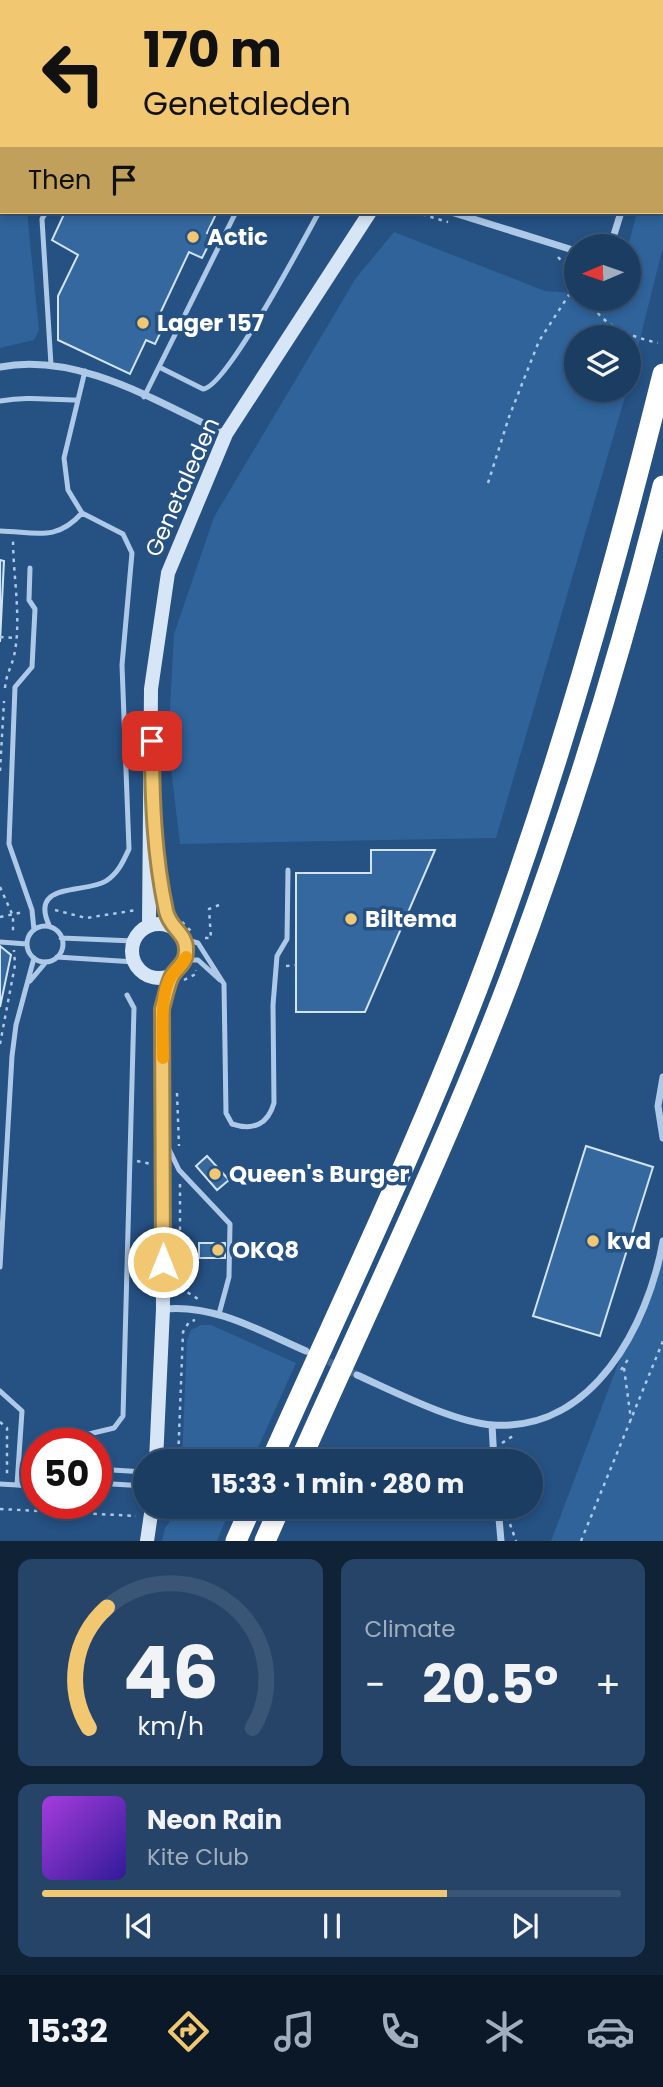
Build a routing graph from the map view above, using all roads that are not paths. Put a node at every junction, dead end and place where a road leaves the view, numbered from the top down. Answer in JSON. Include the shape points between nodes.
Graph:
{"nodes":[{"id":1,"x":45,"y":214,"type":"edge"},
{"id":2,"x":235,"y":214,"type":"edge"},
{"id":3,"x":318,"y":214,"type":"edge"},
{"id":4,"x":369,"y":214,"type":"edge"},
{"id":5,"x":458,"y":214,"type":"edge"},
{"id":6,"x":620,"y":214,"type":"edge"},
{"id":7,"x":614,"y":234,"type":"edge"},
{"id":8,"x":564,"y":247,"type":"edge"},
{"id":9,"x":51,"y":365,"type":"junction"},
{"id":10,"x":0,"y":367,"type":"edge"},
{"id":11,"x":159,"y":368,"type":"junction"},
{"id":12,"x":85,"y":371,"type":"junction"},
{"id":13,"x":663,"y":374,"type":"edge"},
{"id":14,"x":145,"y":397,"type":"junction"},
{"id":15,"x":78,"y":400,"type":"junction"},
{"id":16,"x":0,"y":401,"type":"edge"},
{"id":17,"x":226,"y":434,"type":"junction"},
{"id":18,"x":663,"y":486,"type":"edge"},
{"id":19,"x":82,"y":513,"type":"junction"},
{"id":20,"x":0,"y":531,"type":"edge"},
{"id":21,"x":30,"y":568,"type":"dead end"},
{"id":22,"x":152,"y":818,"type":"junction"},
{"id":23,"x":0,"y":828,"type":"edge"},
{"id":24,"x":9,"y":829,"type":"junction"},
{"id":25,"x":288,"y":870,"type":"dead end"},
{"id":26,"x":169,"y":925,"type":"junction"},
{"id":27,"x":149,"y":926,"type":"junction"},
{"id":28,"x":50,"y":927,"type":"junction"},
{"id":29,"x":34,"y":930,"type":"junction"},
{"id":30,"x":61,"y":937,"type":"junction"},
{"id":31,"x":184,"y":939,"type":"junction"},
{"id":32,"x":0,"y":942,"type":"edge"},
{"id":33,"x":134,"y":942,"type":"junction"},
{"id":34,"x":27,"y":944,"type":"junction"},
{"id":35,"x":57,"y":957,"type":"junction"},
{"id":36,"x":34,"y":958,"type":"junction"},
{"id":37,"x":185,"y":960,"type":"junction"},
{"id":38,"x":46,"y":962,"type":"junction"},
{"id":39,"x":135,"y":962,"type":"junction"},
{"id":40,"x":172,"y":975,"type":"junction"},
{"id":41,"x":149,"y":976,"type":"junction"},
{"id":42,"x":28,"y":984,"type":"junction"},
{"id":43,"x":224,"y":984,"type":"junction"},
{"id":44,"x":127,"y":995,"type":"dead end"},
{"id":45,"x":162,"y":1009,"type":"junction"},
{"id":46,"x":663,"y":1077,"type":"edge"},
{"id":47,"x":163,"y":1137,"type":"junction"},
{"id":48,"x":663,"y":1138,"type":"edge"},
{"id":49,"x":663,"y":1241,"type":"edge"},
{"id":50,"x":0,"y":1268,"type":"edge"},
{"id":51,"x":163,"y":1309,"type":"junction"},
{"id":52,"x":219,"y":1314,"type":"junction"},
{"id":53,"x":306,"y":1351,"type":"dead end"},
{"id":54,"x":357,"y":1375,"type":"tunnel mouth"},
{"id":55,"x":0,"y":1391,"type":"edge"},
{"id":56,"x":492,"y":1425,"type":"junction"},
{"id":57,"x":112,"y":1428,"type":"edge"},
{"id":58,"x":157,"y":1449,"type":"edge"},
{"id":59,"x":276,"y":1449,"type":"edge"},
{"id":60,"x":305,"y":1449,"type":"edge"},
{"id":61,"x":494,"y":1449,"type":"edge"},
{"id":62,"x":112,"y":1470,"type":"edge"},
{"id":63,"x":133,"y":1471,"type":"edge"},
{"id":64,"x":112,"y":1484,"type":"edge"},
{"id":65,"x":4,"y":1485,"type":"edge"},
{"id":66,"x":17,"y":1485,"type":"junction"},
{"id":67,"x":21,"y":1485,"type":"edge"},
{"id":68,"x":133,"y":1485,"type":"edge"},
{"id":69,"x":150,"y":1519,"type":"edge"},
{"id":70,"x":246,"y":1519,"type":"edge"},
{"id":71,"x":275,"y":1519,"type":"edge"},
{"id":72,"x":500,"y":1519,"type":"edge"},
{"id":73,"x":147,"y":1541,"type":"edge"},
{"id":74,"x":236,"y":1541,"type":"edge"},
{"id":75,"x":265,"y":1541,"type":"edge"},
{"id":76,"x":501,"y":1541,"type":"edge"}],
"edges":[{"from":1,"to":9,"type":"lane"},
{"from":2,"to":11,"type":"lane"},
{"from":3,"to":11,"type":"lane","via":[[216,384],[203,389]]},
{"from":4,"to":17,"type":"main road","name":"Genetaleden"},
{"from":5,"to":8,"type":"street"},
{"from":6,"to":7,"type":"street"},
{"from":9,"to":10,"type":"street"},
{"from":9,"to":12,"type":"street"},
{"from":11,"to":14,"type":"lane"},
{"from":12,"to":14,"type":"street"},
{"from":12,"to":15,"type":"lane"},
{"from":13,"to":59,"type":"highway","via":[[589,659],[521,868],[436,1089]]},
{"from":14,"to":17,"type":"street"},
{"from":15,"to":16,"type":"lane","via":[[31,395]]},
{"from":15,"to":19,"type":"lane","via":[[64,458],[68,490]]},
{"from":17,"to":22,"type":"main road","name":"Genetaleden","via":[[168,573],[152,689]]},
{"from":18,"to":60,"type":"highway","via":[[611,681],[509,981]]},
{"from":19,"to":20,"type":"lane","via":[[68,529],[52,533]]},
{"from":19,"to":28,"type":"lane","via":[[123,534],[132,553],[122,665],[129,849],[119,870],[104,883],[56,892],[47,902]]},
{"from":21,"to":24,"type":"lane","via":[[29,600],[35,609],[32,667],[15,687]]},
{"from":22,"to":26,"type":"main road","name":"Genetaleden"},
{"from":22,"to":27,"type":"main road","name":"Genetaleden"},
{"from":23,"to":24,"type":"lane"},
{"from":24,"to":29,"type":"lane","via":[[9,844],[32,910]]},
{"from":25,"to":43,"type":"lane","via":[[287,939],[277,957],[273,1006],[274,1103],[262,1124],[241,1127],[232,1124],[226,1113]]},
{"from":26,"to":27,"type":"main road"},
{"from":26,"to":31,"type":"main road"},
{"from":27,"to":33,"type":"main road"},
{"from":28,"to":29,"type":"lane"},
{"from":28,"to":30,"type":"lane"},
{"from":29,"to":34,"type":"lane"},
{"from":30,"to":33,"type":"lane"},
{"from":30,"to":35,"type":"lane"},
{"from":31,"to":37,"type":"main road"},
{"from":31,"to":43,"type":"lane","via":[[198,943]]},
{"from":32,"to":34,"type":"lane"},
{"from":33,"to":39,"type":"main road"},
{"from":34,"to":36,"type":"lane"},
{"from":35,"to":38,"type":"lane"},
{"from":35,"to":39,"type":"lane"},
{"from":36,"to":38,"type":"lane"},
{"from":36,"to":42,"type":"lane"},
{"from":37,"to":40,"type":"main road"},
{"from":37,"to":43,"type":"lane","via":[[198,960]]},
{"from":38,"to":42,"type":"lane"},
{"from":39,"to":41,"type":"main road"},
{"from":40,"to":41,"type":"main road"},
{"from":40,"to":45,"type":"main road"},
{"from":41,"to":45,"type":"main road"},
{"from":42,"to":50,"type":"lane","via":[[12,1056]]},
{"from":44,"to":57,"type":"lane","via":[[134,1008],[123,1416]]},
{"from":45,"to":47,"type":"main road"},
{"from":46,"to":48,"type":"street","via":[[659,1106]]},
{"from":47,"to":51,"type":"main road"},
{"from":47,"to":52,"type":"lane","via":[[180,1170],[230,1224],[229,1277]]},
{"from":49,"to":56,"type":"street","via":[[657,1275],[624,1348],[595,1385],[572,1405],[533,1421]]},
{"from":51,"to":52,"type":"street","via":[[187,1307]]},
{"from":51,"to":58,"type":"main road"},
{"from":52,"to":53,"type":"street"},
{"from":54,"to":56,"type":"street","via":[[431,1408]]},
{"from":55,"to":66,"type":"lane","via":[[22,1411]]},
{"from":56,"to":61,"type":"street"},
{"from":62,"to":63,"type":"lane"},
{"from":64,"to":68,"type":"lane"},
{"from":65,"to":66,"type":"lane"},
{"from":66,"to":67,"type":"lane"},
{"from":69,"to":73,"type":"main road"},
{"from":70,"to":74,"type":"highway"},
{"from":71,"to":75,"type":"highway"},
{"from":72,"to":76,"type":"street"}]}
